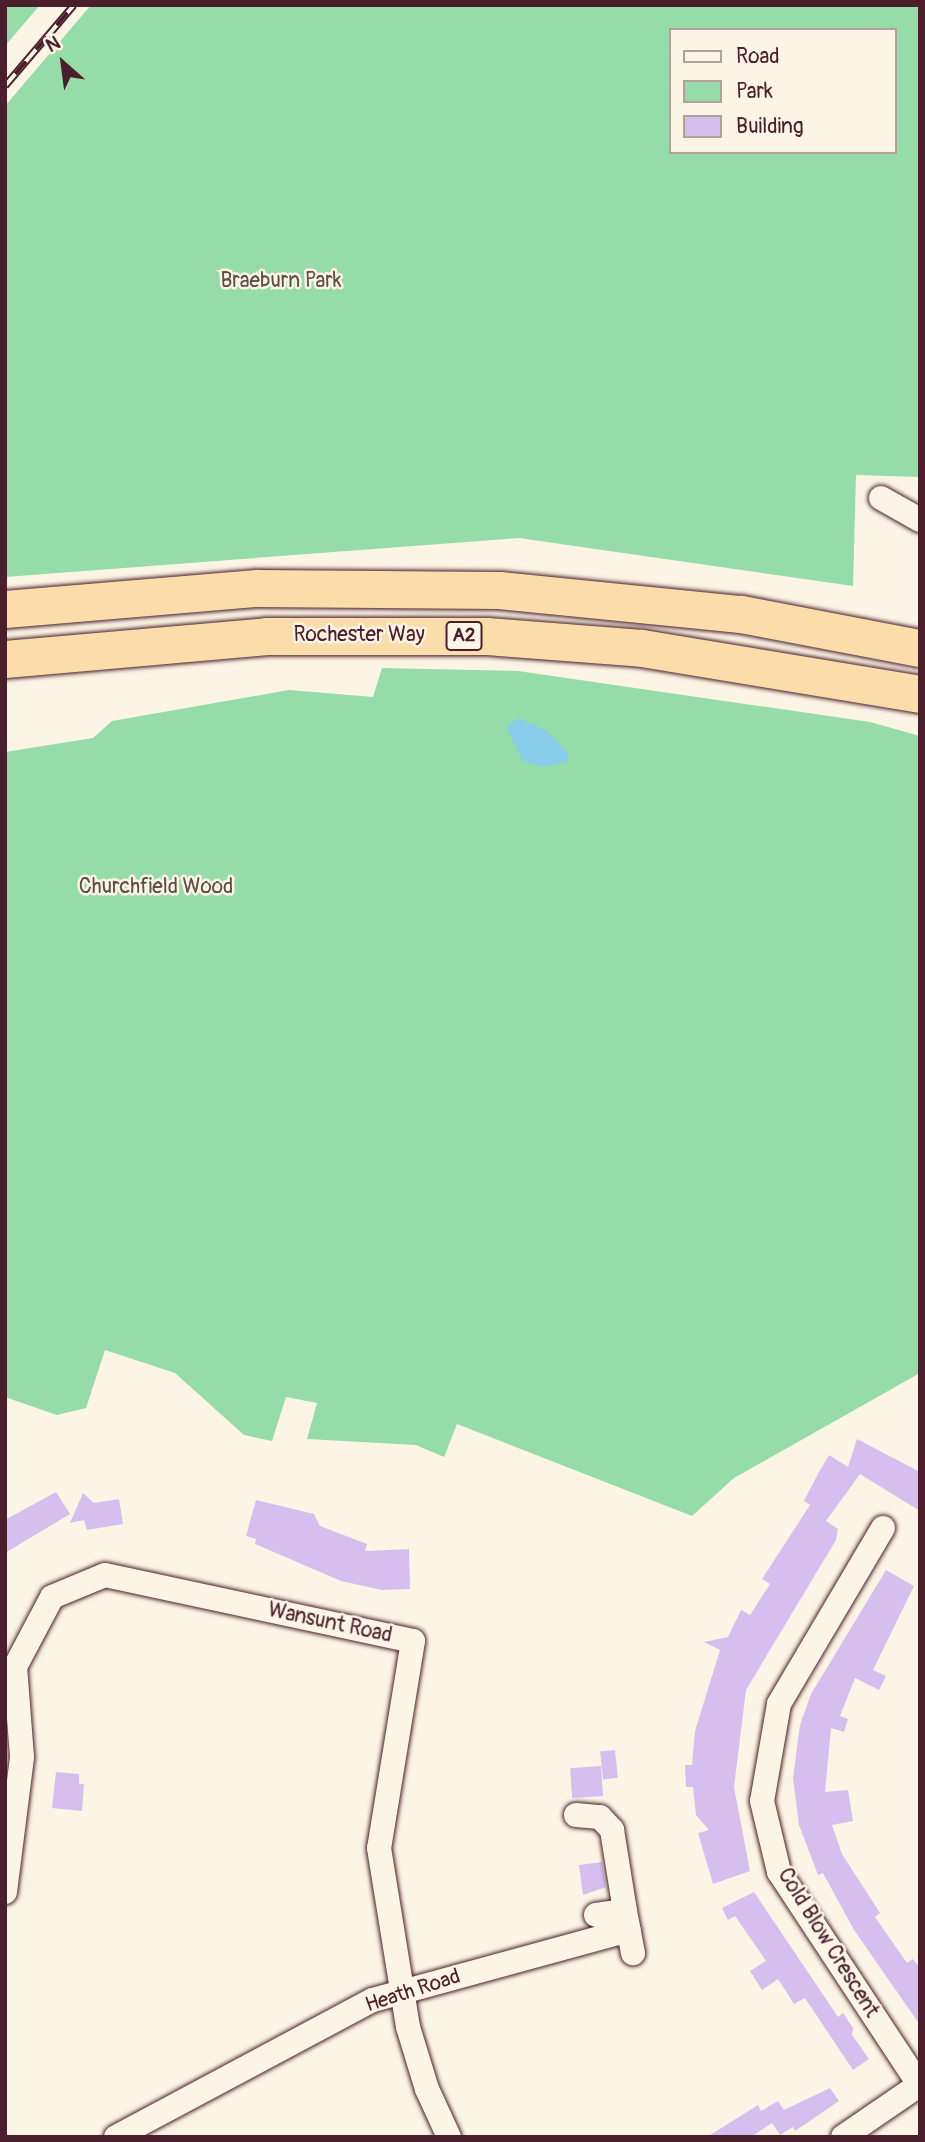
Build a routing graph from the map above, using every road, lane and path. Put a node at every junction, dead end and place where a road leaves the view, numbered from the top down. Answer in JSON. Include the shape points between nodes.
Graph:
{"nodes":[{"id":1,"x":881,"y":499,"type":"dead end"},
{"id":2,"x":920,"y":520,"type":"edge"},
{"id":3,"x":5,"y":609,"type":"edge"},
{"id":4,"x":920,"y":648,"type":"edge"},
{"id":5,"x":5,"y":659,"type":"edge"},
{"id":6,"x":920,"y":694,"type":"edge"},
{"id":7,"x":883,"y":1528,"type":"dead end"},
{"id":8,"x":10,"y":1667,"type":"edge"},
{"id":9,"x":576,"y":1815,"type":"dead end"},
{"id":10,"x":5,"y":1892,"type":"edge"},
{"id":11,"x":596,"y":1915,"type":"dead end"},
{"id":12,"x":629,"y":1931,"type":"junction"},
{"id":13,"x":400,"y":1991,"type":"junction"},
{"id":14,"x":919,"y":2086,"type":"edge"},
{"id":15,"x":116,"y":2137,"type":"edge"},
{"id":16,"x":449,"y":2137,"type":"edge"},
{"id":17,"x":843,"y":2137,"type":"edge"}],
"edges":[{"from":1,"to":2,"type":"street"},
{"from":3,"to":4,"type":"highway","number":"A2","via":[[257,589],[499,590],[741,614]]},
{"from":5,"to":6,"type":"highway","name":"Rochester Way","number":"A2","via":[[267,636],[487,636],[642,648]]},
{"from":7,"to":14,"type":"street","name":"Cold Blow Crescent","via":[[779,1704],[762,1801],[779,1872]]},
{"from":8,"to":10,"type":"street","name":"Wansunt Road","via":[[22,1757]]},
{"from":8,"to":13,"type":"street","name":"Wansunt Road","via":[[52,1597],[104,1575],[413,1642],[379,1848]]},
{"from":9,"to":12,"type":"street","via":[[600,1817],[612,1830]]},
{"from":11,"to":12,"type":"street"},
{"from":12,"to":13,"type":"street","name":"Heath Road"},
{"from":13,"to":15,"type":"street","name":"Heath Road","via":[[373,2000]]},
{"from":13,"to":16,"type":"street","name":"Wansunt Road","via":[[427,2089]]},
{"from":14,"to":17,"type":"street","name":"Cold Blow Crescent"}]}
